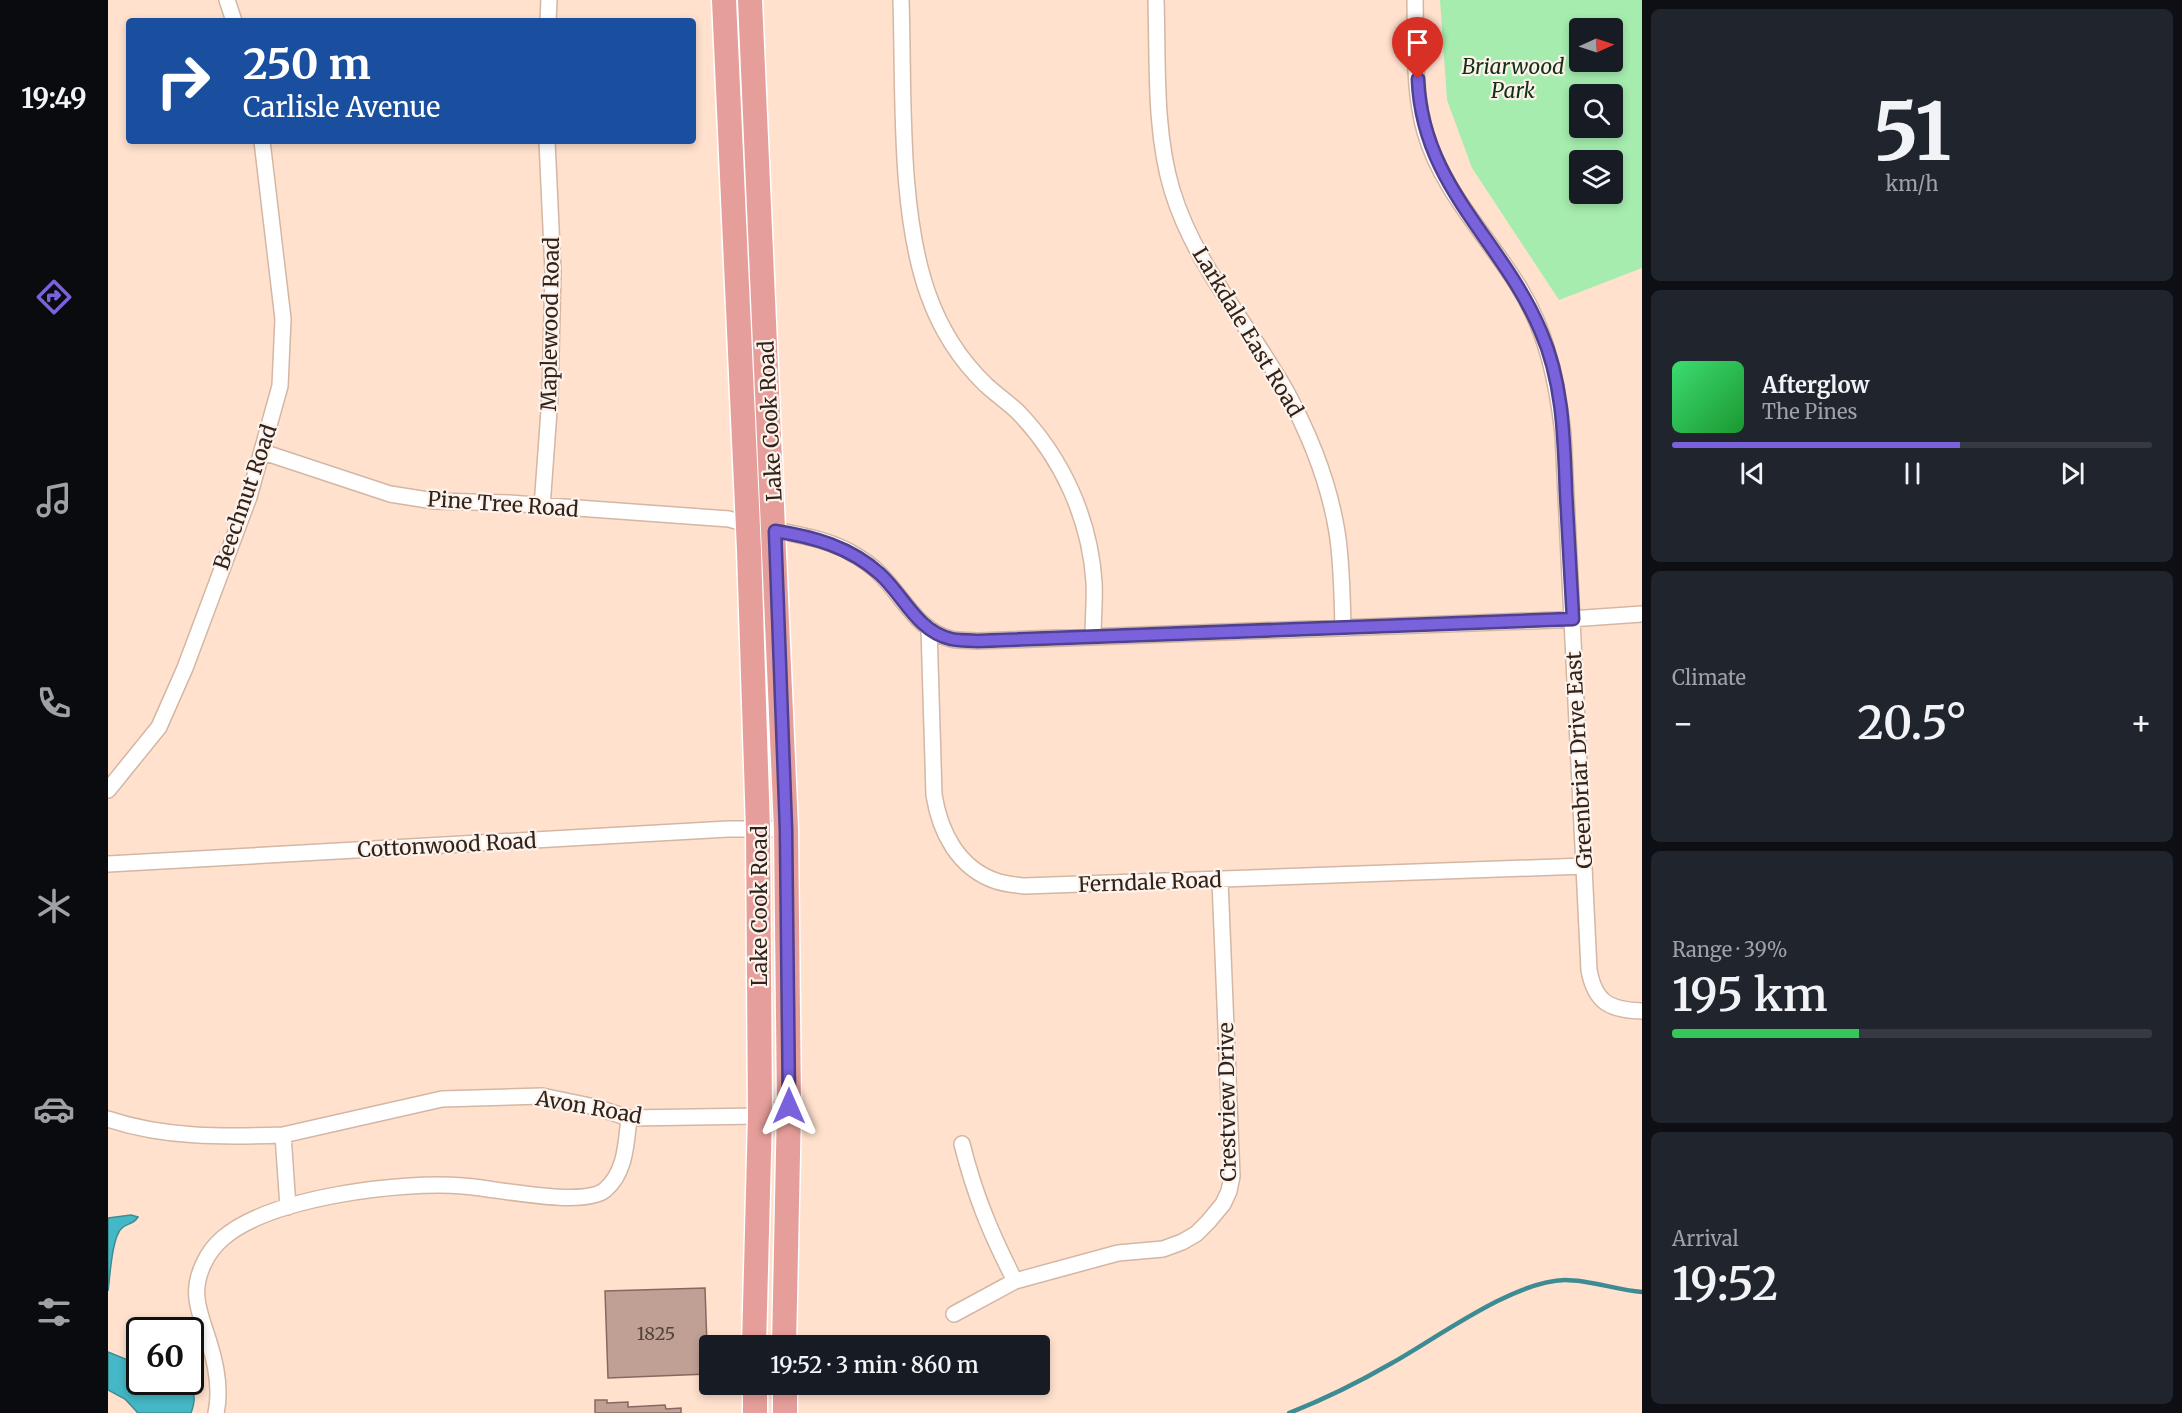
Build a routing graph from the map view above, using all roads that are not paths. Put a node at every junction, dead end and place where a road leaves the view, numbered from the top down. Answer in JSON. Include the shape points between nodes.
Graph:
{"nodes":[{"id":1,"x":227,"y":0,"type":"edge"},
{"id":2,"x":549,"y":0,"type":"edge"},
{"id":3,"x":724,"y":0,"type":"edge"},
{"id":4,"x":750,"y":0,"type":"edge"},
{"id":5,"x":901,"y":0,"type":"edge"},
{"id":6,"x":1156,"y":0,"type":"edge"},
{"id":7,"x":1415,"y":0,"type":"edge"},
{"id":8,"x":233,"y":18,"type":"edge"},
{"id":9,"x":548,"y":18,"type":"edge"},
{"id":10,"x":262,"y":144,"type":"edge"},
{"id":11,"x":547,"y":144,"type":"edge"},
{"id":12,"x":263,"y":452,"type":"junction"},
{"id":13,"x":542,"y":507,"type":"junction"},
{"id":14,"x":748,"y":525,"type":"junction"},
{"id":15,"x":775,"y":531,"type":"junction"},
{"id":16,"x":1642,"y":614,"type":"edge"},
{"id":17,"x":1573,"y":619,"type":"junction"},
{"id":18,"x":1343,"y":627,"type":"junction"},
{"id":19,"x":929,"y":628,"type":"junction"},
{"id":20,"x":1093,"y":636,"type":"junction"},
{"id":21,"x":108,"y":790,"type":"edge"},
{"id":22,"x":758,"y":829,"type":"junction"},
{"id":23,"x":786,"y":830,"type":"junction"},
{"id":24,"x":108,"y":864,"type":"edge"},
{"id":25,"x":1584,"y":866,"type":"junction"},
{"id":26,"x":1220,"y":880,"type":"junction"},
{"id":27,"x":1642,"y":1011,"type":"edge"},
{"id":28,"x":789,"y":1106,"type":"junction"},
{"id":29,"x":760,"y":1116,"type":"junction"},
{"id":30,"x":628,"y":1118,"type":"junction"},
{"id":31,"x":108,"y":1119,"type":"edge"},
{"id":32,"x":283,"y":1135,"type":"junction"},
{"id":33,"x":962,"y":1144,"type":"dead end"},
{"id":34,"x":288,"y":1207,"type":"junction"},
{"id":35,"x":1015,"y":1281,"type":"junction"},
{"id":36,"x":954,"y":1314,"type":"dead end"},
{"id":37,"x":754,"y":1335,"type":"edge"},
{"id":38,"x":784,"y":1335,"type":"edge"},
{"id":39,"x":755,"y":1395,"type":"edge"},
{"id":40,"x":784,"y":1395,"type":"edge"},
{"id":41,"x":216,"y":1413,"type":"edge"},
{"id":42,"x":755,"y":1413,"type":"edge"},
{"id":43,"x":784,"y":1413,"type":"edge"}],
"edges":[{"from":1,"to":8,"type":"street"},
{"from":2,"to":9,"type":"street"},
{"from":3,"to":14,"type":"main road","name":"Lake Cook Road"},
{"from":4,"to":15,"type":"main road","name":"Lake Cook Road"},
{"from":5,"to":20,"type":"street","via":[[909,200],[915,247],[927,293],[965,362],[1035,432],[1063,473],[1090,546]]},
{"from":6,"to":18,"type":"street","name":"Larkdale East Road","via":[[1164,160],[1172,191],[1202,261],[1285,390],[1307,432],[1326,484],[1337,532]]},
{"from":7,"to":17,"type":"street","name":"Greenbriar Drive East","via":[[1419,98],[1425,132],[1458,200],[1520,288],[1542,333],[1558,386]]},
{"from":10,"to":12,"type":"street","name":"Beechnut Road","via":[[282,319],[280,386]]},
{"from":11,"to":13,"type":"street","name":"Maplewood Road","via":[[554,271]]},
{"from":12,"to":13,"type":"street","name":"Pine Tree Road","via":[[390,494],[434,501]]},
{"from":12,"to":21,"type":"street","name":"Beechnut Road","via":[[185,668],[159,726]]},
{"from":13,"to":14,"type":"street","name":"Pine Tree Road","via":[[729,519]]},
{"from":14,"to":15,"type":"street","name":"Pine Tree Road"},
{"from":14,"to":22,"type":"main road","name":"Lake Cook Road"},
{"from":15,"to":19,"type":"street","name":"Pine Tree Road","via":[[815,538],[849,552],[880,574]]},
{"from":15,"to":23,"type":"main road","name":"Lake Cook Road"},
{"from":16,"to":17,"type":"street"},
{"from":17,"to":18,"type":"street"},
{"from":17,"to":25,"type":"street","name":"Greenbriar Drive East"},
{"from":18,"to":20,"type":"street"},
{"from":19,"to":20,"type":"street","via":[[951,639],[978,641]]},
{"from":19,"to":26,"type":"street","name":"Ferndale Road","via":[[937,812],[949,842],[973,870],[997,882],[1024,886]]},
{"from":22,"to":23,"type":"street","name":"Cottonwood Road"},
{"from":22,"to":24,"type":"street","name":"Cottonwood Road"},
{"from":22,"to":29,"type":"main road","name":"Lake Cook Road"},
{"from":23,"to":28,"type":"main road","name":"Lake Cook Road"},
{"from":25,"to":26,"type":"street","name":"Ferndale Road"},
{"from":25,"to":27,"type":"street","name":"Greenbriar Drive East","via":[[1590,977],[1599,998],[1608,1005]]},
{"from":26,"to":35,"type":"street","name":"Crestview Drive","via":[[1232,1176],[1226,1197],[1208,1222],[1182,1242],[1163,1249],[1118,1253]]},
{"from":28,"to":29,"type":"street","name":"Avon Road"},
{"from":28,"to":38,"type":"main road","name":"Lake Cook Road"},
{"from":29,"to":30,"type":"street","name":"Avon Road"},
{"from":29,"to":37,"type":"main road","name":"Lake Cook Road"},
{"from":30,"to":32,"type":"street","name":"Avon Road","via":[[542,1096],[442,1099]]},
{"from":30,"to":34,"type":"street","via":[[625,1158],[620,1168],[605,1190],[588,1197],[567,1199],[460,1186],[417,1186],[337,1195]]},
{"from":31,"to":32,"type":"street","name":"Avon Road","via":[[180,1134]]},
{"from":32,"to":34,"type":"street"},
{"from":33,"to":35,"type":"street","via":[[973,1189]]},
{"from":34,"to":41,"type":"street","via":[[240,1226],[223,1238],[212,1250],[197,1281],[199,1316],[215,1366],[219,1394]]},
{"from":35,"to":36,"type":"street","name":"Crestview Drive"},
{"from":39,"to":42,"type":"main road"},
{"from":40,"to":43,"type":"main road"}]}
